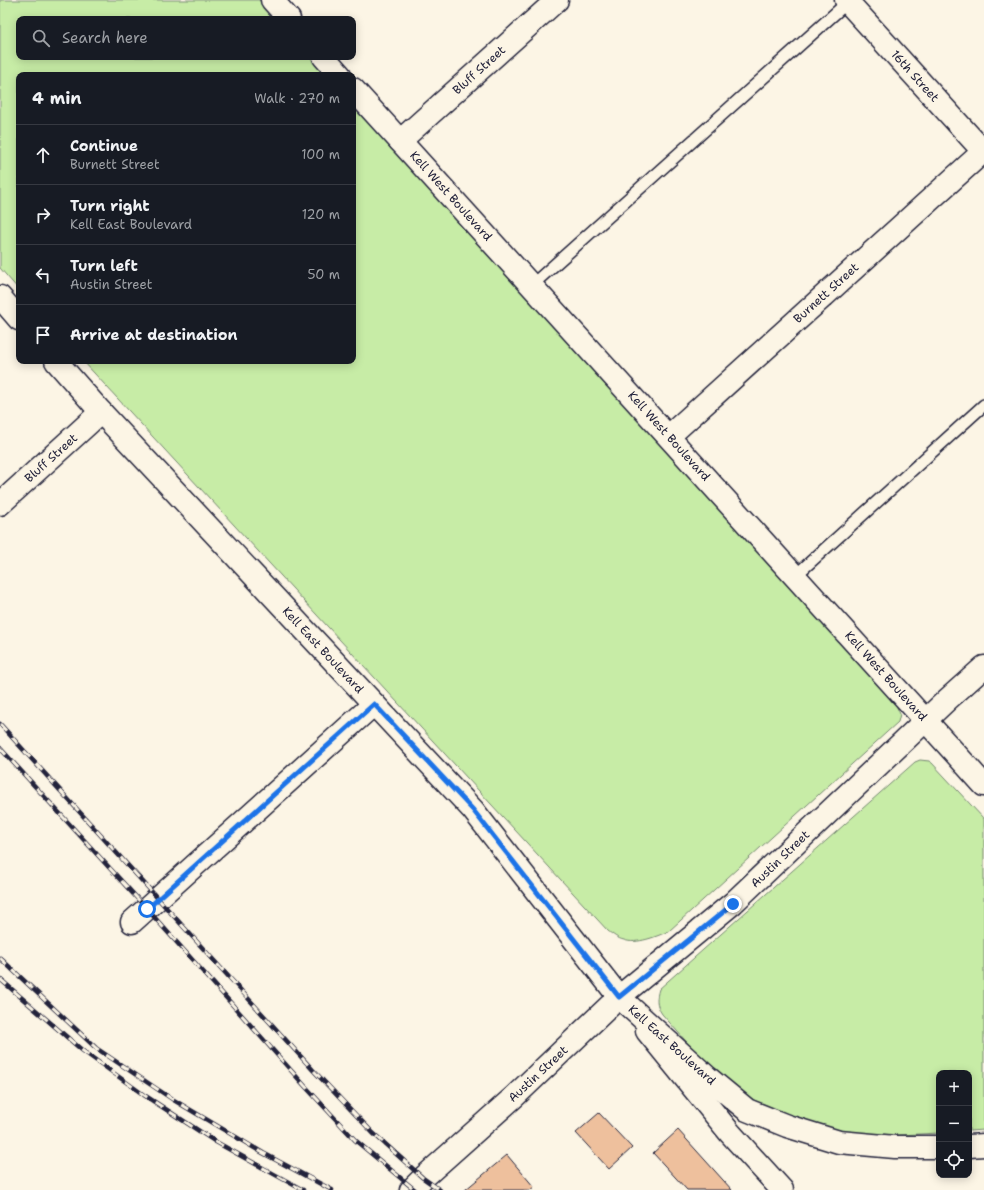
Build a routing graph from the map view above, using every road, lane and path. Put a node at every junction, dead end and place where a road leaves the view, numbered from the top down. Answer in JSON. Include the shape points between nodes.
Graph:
{"nodes":[{"id":1,"x":272,"y":0,"type":"edge"},
{"id":2,"x":557,"y":0,"type":"edge"},
{"id":3,"x":848,"y":1,"type":"edge"},
{"id":4,"x":286,"y":16,"type":"edge"},
{"id":5,"x":327,"y":60,"type":"edge"},
{"id":6,"x":337,"y":72,"type":"edge"},
{"id":7,"x":356,"y":92,"type":"edge"},
{"id":8,"x":400,"y":141,"type":"junction"},
{"id":9,"x":984,"y":151,"type":"edge"},
{"id":10,"x":532,"y":285,"type":"junction"},
{"id":11,"x":0,"y":298,"type":"edge"},
{"id":12,"x":16,"y":316,"type":"edge"},
{"id":13,"x":59,"y":364,"type":"edge"},
{"id":14,"x":984,"y":405,"type":"edge"},
{"id":15,"x":101,"y":412,"type":"junction"},
{"id":16,"x":669,"y":436,"type":"junction"},
{"id":17,"x":0,"y":504,"type":"edge"},
{"id":18,"x":795,"y":576,"type":"junction"},
{"id":19,"x":984,"y":667,"type":"edge"},
{"id":20,"x":374,"y":704,"type":"junction"},
{"id":21,"x":926,"y":720,"type":"junction"},
{"id":22,"x":984,"y":784,"type":"edge"},
{"id":23,"x":132,"y":922,"type":"dead end"},
{"id":24,"x":619,"y":997,"type":"junction"},
{"id":25,"x":984,"y":1145,"type":"edge"},
{"id":26,"x":972,"y":1146,"type":"edge"},
{"id":27,"x":936,"y":1147,"type":"edge"},
{"id":28,"x":411,"y":1190,"type":"edge"},
{"id":29,"x":782,"y":1190,"type":"edge"}],
"edges":[{"from":1,"to":4,"type":"street"},
{"from":2,"to":8,"type":"street","name":"Bluff Street"},
{"from":3,"to":9,"type":"street","name":"16th Street"},
{"from":3,"to":10,"type":"lane"},
{"from":5,"to":6,"type":"street"},
{"from":7,"to":8,"type":"street","name":"Kell West Boulevard"},
{"from":8,"to":10,"type":"street","name":"Kell West Boulevard"},
{"from":9,"to":16,"type":"street","name":"Burnett Street"},
{"from":10,"to":16,"type":"street","name":"Kell West Boulevard"},
{"from":11,"to":12,"type":"street"},
{"from":13,"to":15,"type":"street","name":"Kell East Boulevard"},
{"from":14,"to":18,"type":"lane"},
{"from":15,"to":17,"type":"street","name":"Bluff Street"},
{"from":15,"to":20,"type":"street","name":"Kell East Boulevard"},
{"from":16,"to":18,"type":"street","name":"Kell West Boulevard"},
{"from":18,"to":21,"type":"street","name":"Kell West Boulevard"},
{"from":19,"to":21,"type":"street","name":"Austin Street"},
{"from":20,"to":23,"type":"street"},
{"from":20,"to":24,"type":"street","name":"Kell East Boulevard","via":[[473,810]]},
{"from":21,"to":22,"type":"street","name":"Kell West Boulevard"},
{"from":21,"to":24,"type":"street","name":"Austin Street","via":[[733,904]]},
{"from":24,"to":27,"type":"street","name":"Kell East Boulevard","via":[[747,1110],[839,1142],[895,1147]]},
{"from":24,"to":28,"type":"street","name":"Austin Street"},
{"from":24,"to":29,"type":"street","via":[[730,1133]]},
{"from":25,"to":26,"type":"street"}]}
